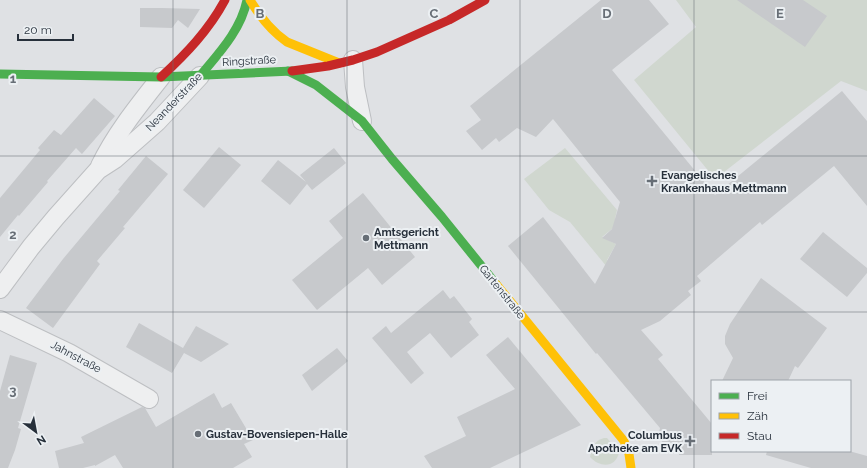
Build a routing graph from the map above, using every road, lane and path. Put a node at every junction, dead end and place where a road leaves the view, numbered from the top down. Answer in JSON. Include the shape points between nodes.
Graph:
{"nodes":[{"id":1,"x":225,"y":0,"type":"edge"},
{"id":2,"x":246,"y":0,"type":"edge"},
{"id":3,"x":250,"y":0,"type":"edge"},
{"id":4,"x":485,"y":0,"type":"edge"},
{"id":5,"x":346,"y":62,"type":"junction"},
{"id":6,"x":288,"y":72,"type":"junction"},
{"id":7,"x":0,"y":74,"type":"edge"},
{"id":8,"x":200,"y":76,"type":"junction"},
{"id":9,"x":162,"y":77,"type":"junction"},
{"id":10,"x":362,"y":121,"type":"junction"},
{"id":11,"x":98,"y":170,"type":"junction"},
{"id":12,"x":0,"y":289,"type":"edge"},
{"id":13,"x":0,"y":320,"type":"edge"},
{"id":14,"x":149,"y":399,"type":"dead end"},
{"id":15,"x":631,"y":468,"type":"edge"}],
"edges":[{"from":1,"to":9,"type":"street","name":"Neanderstraße","via":[[216,16],[186,54]]},
{"from":2,"to":8,"type":"street","name":"Neanderstraße","via":[[244,14],[231,36]]},
{"from":3,"to":5,"type":"street","via":[[265,23],[279,37]]},
{"from":4,"to":5,"type":"street","name":"Ringstraße","via":[[449,20],[377,52]]},
{"from":5,"to":6,"type":"street","name":"Ringstraße"},
{"from":5,"to":10,"type":"street","name":"Gartenstraße","via":[[355,87]]},
{"from":6,"to":8,"type":"street","name":"Ringstraße"},
{"from":6,"to":10,"type":"street","name":"Gartenstraße","via":[[316,85]]},
{"from":7,"to":9,"type":"street","name":"Ringstraße"},
{"from":8,"to":9,"type":"street","name":"Ringstraße"},
{"from":8,"to":11,"type":"street","name":"Neanderstraße","via":[[144,134]]},
{"from":9,"to":11,"type":"street","name":"Neanderstraße","via":[[130,117]]},
{"from":10,"to":15,"type":"street","name":"Gartenstraße","via":[[624,441],[631,460]]},
{"from":11,"to":12,"type":"street","name":"Neanderstraße","via":[[31,247]]},
{"from":13,"to":14,"type":"street","name":"Jahnstraße","via":[[69,353]]}]}
